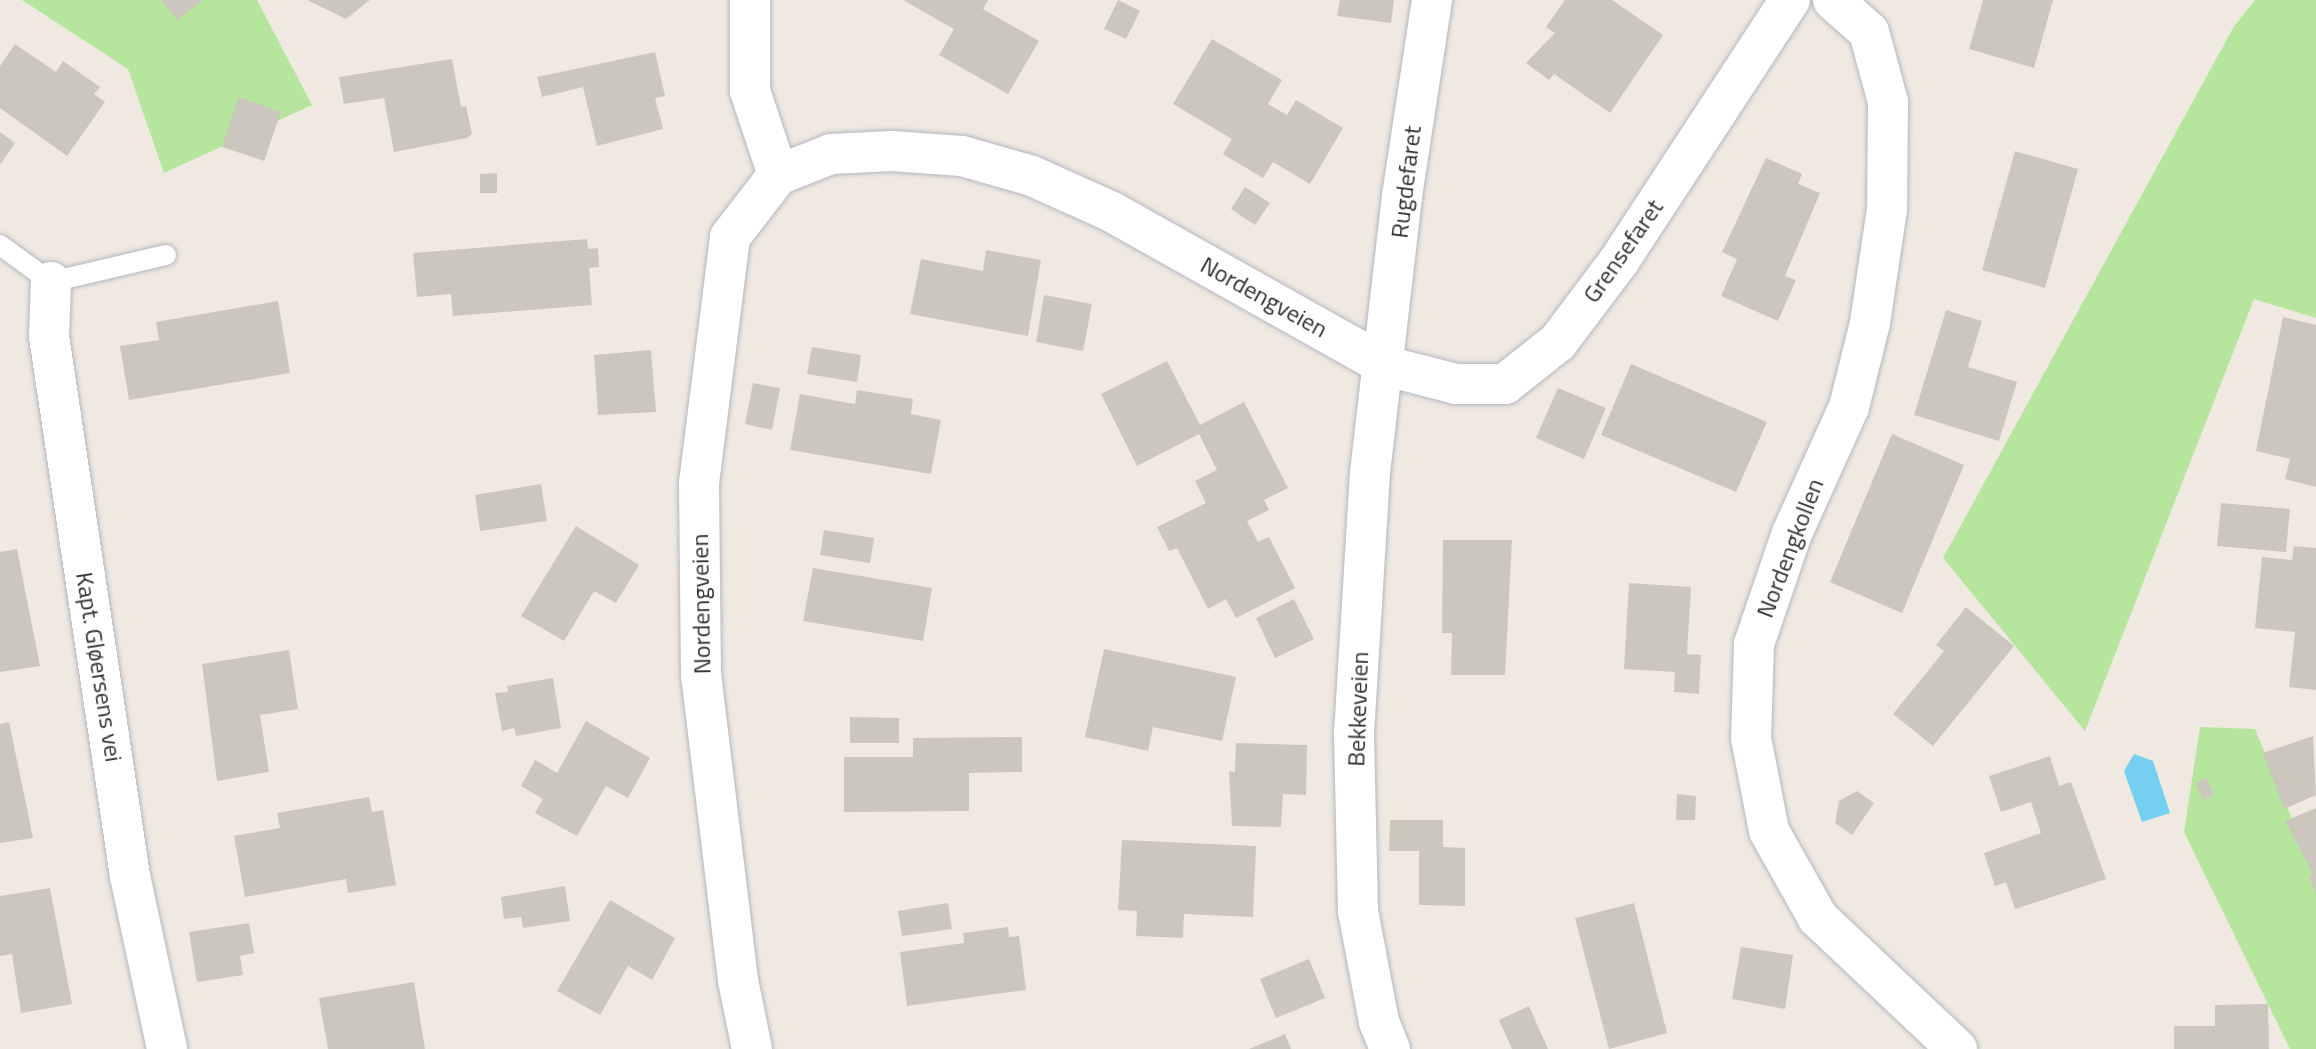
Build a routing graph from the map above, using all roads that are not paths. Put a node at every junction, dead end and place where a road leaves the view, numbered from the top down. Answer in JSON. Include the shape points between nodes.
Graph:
{"nodes":[{"id":1,"x":750,"y":0,"type":"edge"},
{"id":2,"x":1432,"y":0,"type":"edge"},
{"id":3,"x":1790,"y":0,"type":"edge"},
{"id":4,"x":1833,"y":0,"type":"edge"},
{"id":5,"x":778,"y":175,"type":"junction"},
{"id":6,"x":0,"y":245,"type":"edge"},
{"id":7,"x":166,"y":255,"type":"dead end"},
{"id":8,"x":51,"y":282,"type":"junction"},
{"id":9,"x":1386,"y":366,"type":"junction"},
{"id":10,"x":167,"y":1049,"type":"edge"},
{"id":11,"x":752,"y":1049,"type":"edge"},
{"id":12,"x":1390,"y":1049,"type":"edge"},
{"id":13,"x":1957,"y":1049,"type":"edge"}],
"edges":[{"from":1,"to":5,"type":"street","via":[[750,91]]},
{"from":2,"to":9,"type":"street","name":"Rugdefaret","via":[[1402,196]]},
{"from":3,"to":9,"type":"street","name":"Grensefaret","via":[[1619,261],[1558,342],[1505,384],[1456,384]]},
{"from":4,"to":13,"type":"street","name":"Nordengkollen","via":[[1869,32],[1888,102],[1887,209],[1870,323],[1849,407],[1792,533],[1754,644],[1751,738],[1769,831],[1818,918]]},
{"from":5,"to":9,"type":"street","name":"Nordengveien","via":[[831,154],[892,151],[962,156],[1032,176],[1112,212]]},
{"from":5,"to":11,"type":"street","name":"Nordengveien","via":[[730,237],[699,483],[701,675],[738,980]]},
{"from":6,"to":8,"type":"lane"},
{"from":7,"to":8,"type":"lane"},
{"from":8,"to":10,"type":"street","name":"Kapt. Gløersens vei","via":[[49,336],[130,876]]},
{"from":9,"to":12,"type":"street","name":"Bekkeveien","via":[[1370,473],[1354,734],[1358,911],[1379,1022]]}]}
